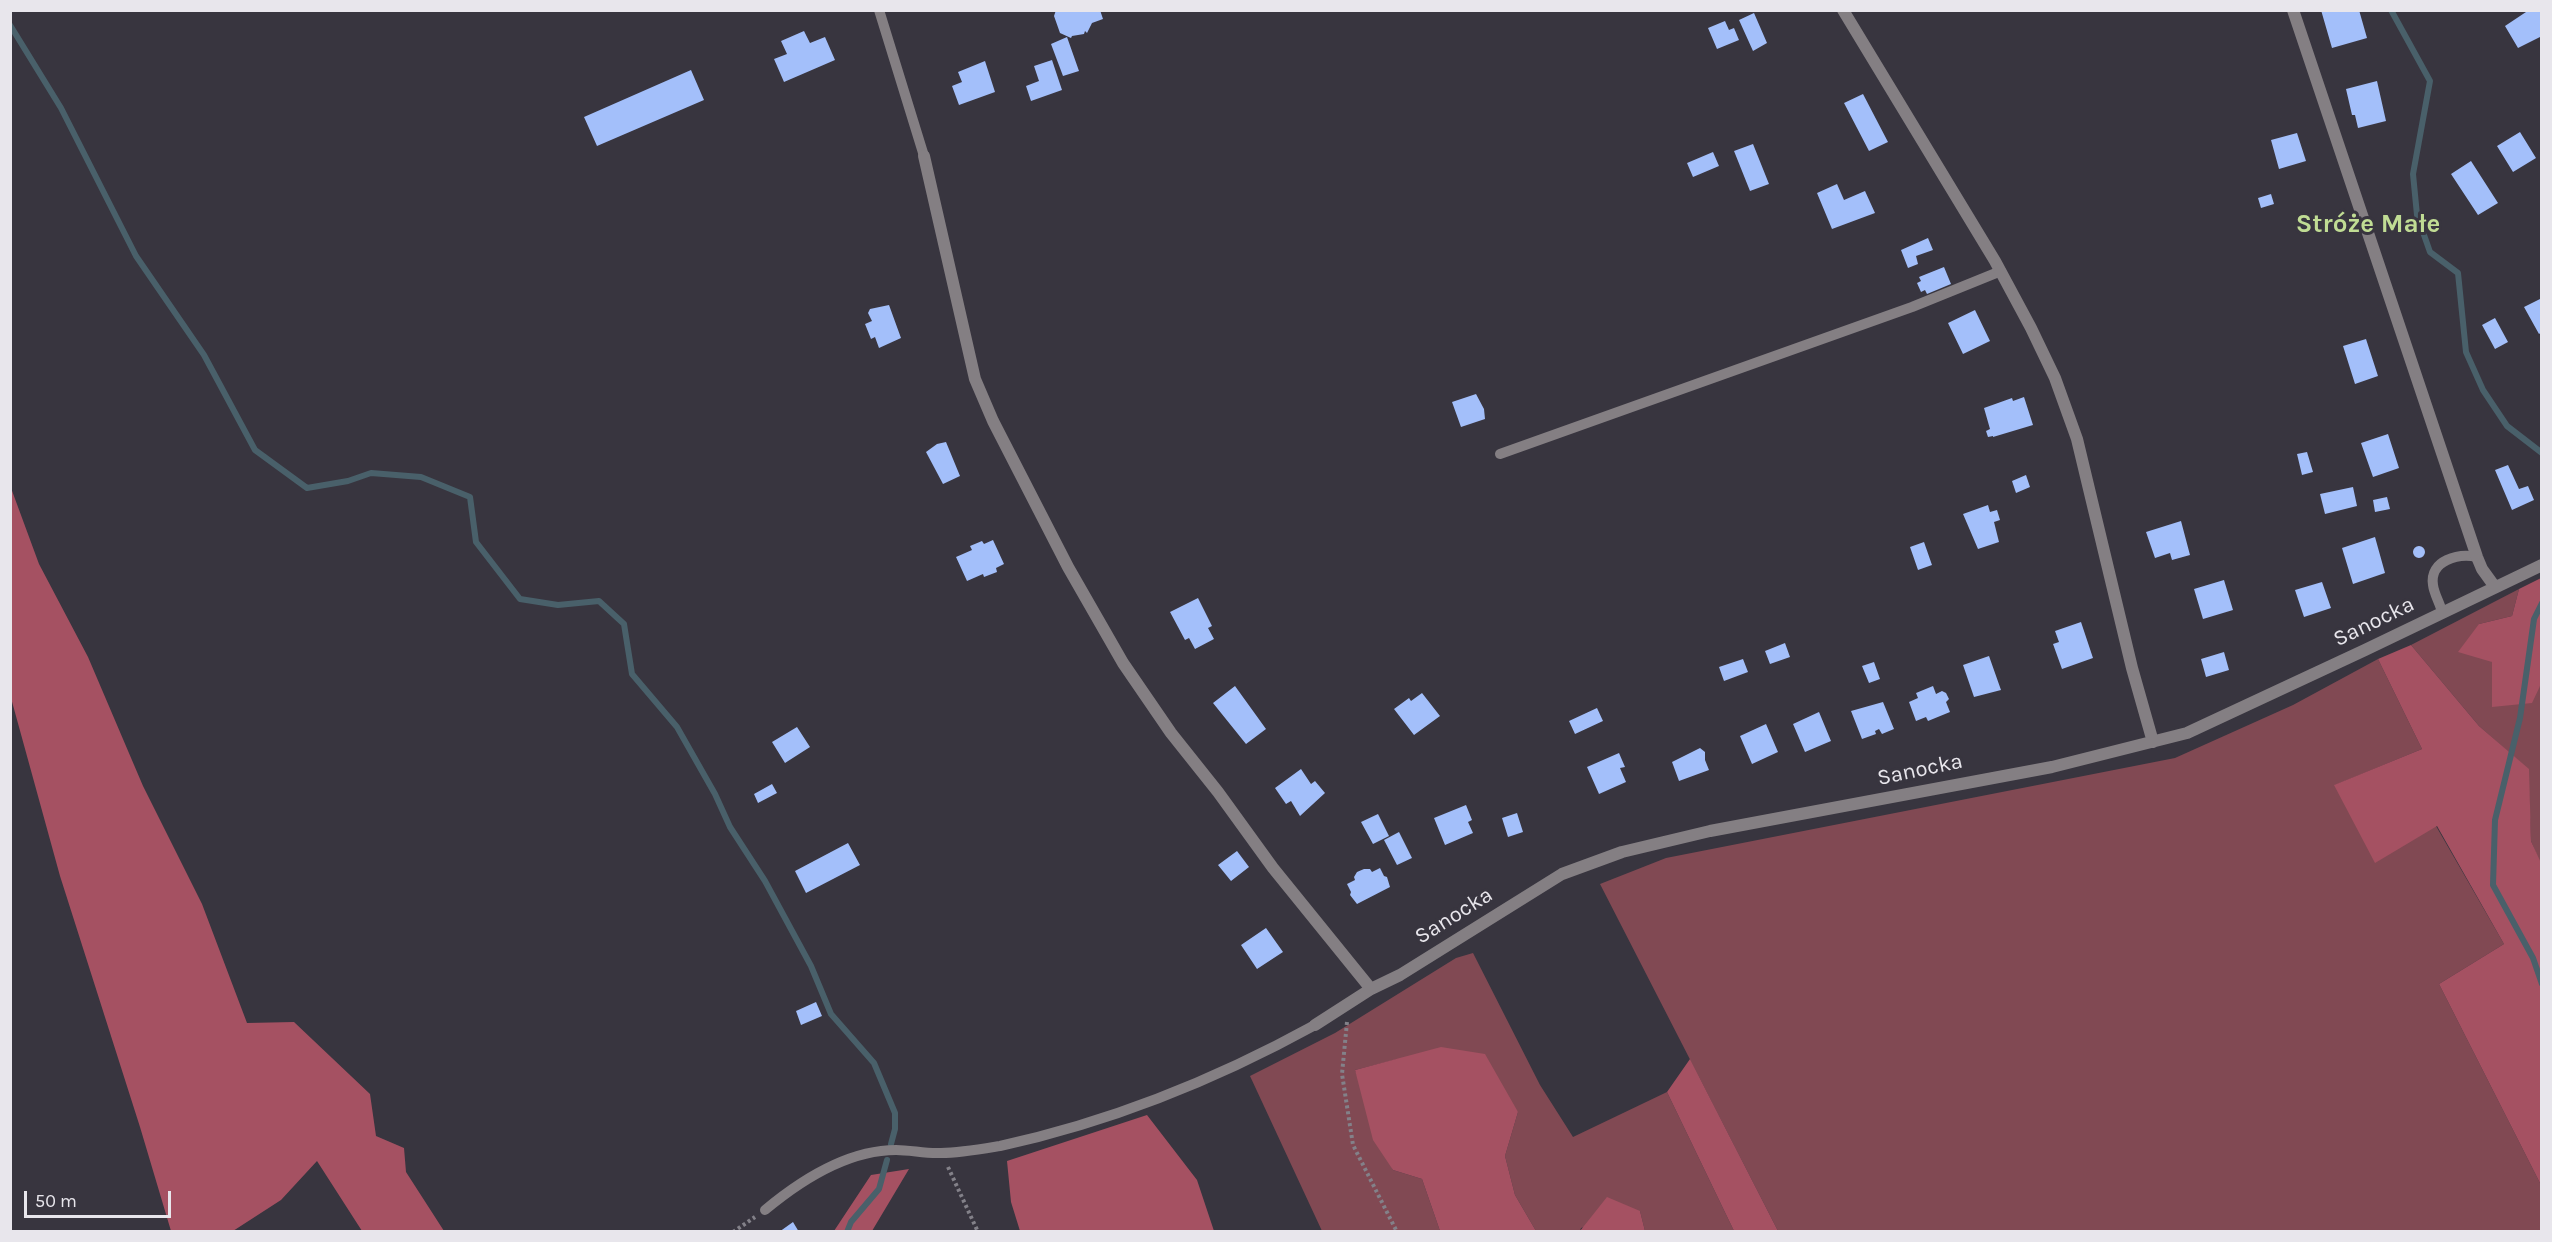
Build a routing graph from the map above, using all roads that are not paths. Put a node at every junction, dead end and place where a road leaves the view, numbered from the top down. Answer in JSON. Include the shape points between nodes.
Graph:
{"nodes":[{"id":1,"x":879,"y":10,"type":"edge"},
{"id":2,"x":1843,"y":10,"type":"edge"},
{"id":3,"x":2293,"y":10,"type":"edge"},
{"id":4,"x":924,"y":156,"type":"joint"},
{"id":5,"x":2001,"y":271,"type":"junction"},
{"id":6,"x":1500,"y":454,"type":"dead end"},
{"id":7,"x":2477,"y":557,"type":"junction"},
{"id":8,"x":2541,"y":565,"type":"edge"},
{"id":9,"x":2495,"y":587,"type":"junction"},
{"id":10,"x":2442,"y":612,"type":"junction"},
{"id":11,"x":2153,"y":742,"type":"junction"},
{"id":12,"x":1371,"y":989,"type":"junction"},
{"id":13,"x":1315,"y":1025,"type":"joint"},
{"id":14,"x":765,"y":1210,"type":"road end"}],
"edges":[{"from":1,"to":4,"type":"lane"},
{"from":2,"to":5,"type":"street"},
{"from":3,"to":7,"type":"street"},
{"from":4,"to":12,"type":"street","via":[[975,379],[1068,567],[1123,663],[1171,733]]},
{"from":5,"to":6,"type":"lane","via":[[1912,307]]},
{"from":5,"to":11,"type":"street","via":[[2055,378],[2077,439]]},
{"from":7,"to":9,"type":"street"},
{"from":7,"to":10,"type":"lane","via":[[2451,557],[2438,567],[2432,583]]},
{"from":8,"to":9,"type":"street","name":"Sanocka"},
{"from":9,"to":10,"type":"street","name":"Sanocka"},
{"from":10,"to":11,"type":"street","name":"Sanocka","via":[[2187,733]]},
{"from":11,"to":12,"type":"street","name":"Sanocka","via":[[2052,767],[1710,831],[1622,852],[1562,874]]},
{"from":12,"to":13,"type":"street","name":"Sanocka"},
{"from":13,"to":14,"type":"lane","via":[[1256,1058],[1072,1127],[999,1146],[941,1154],[895,1150],[859,1155],[835,1164]]}]}
